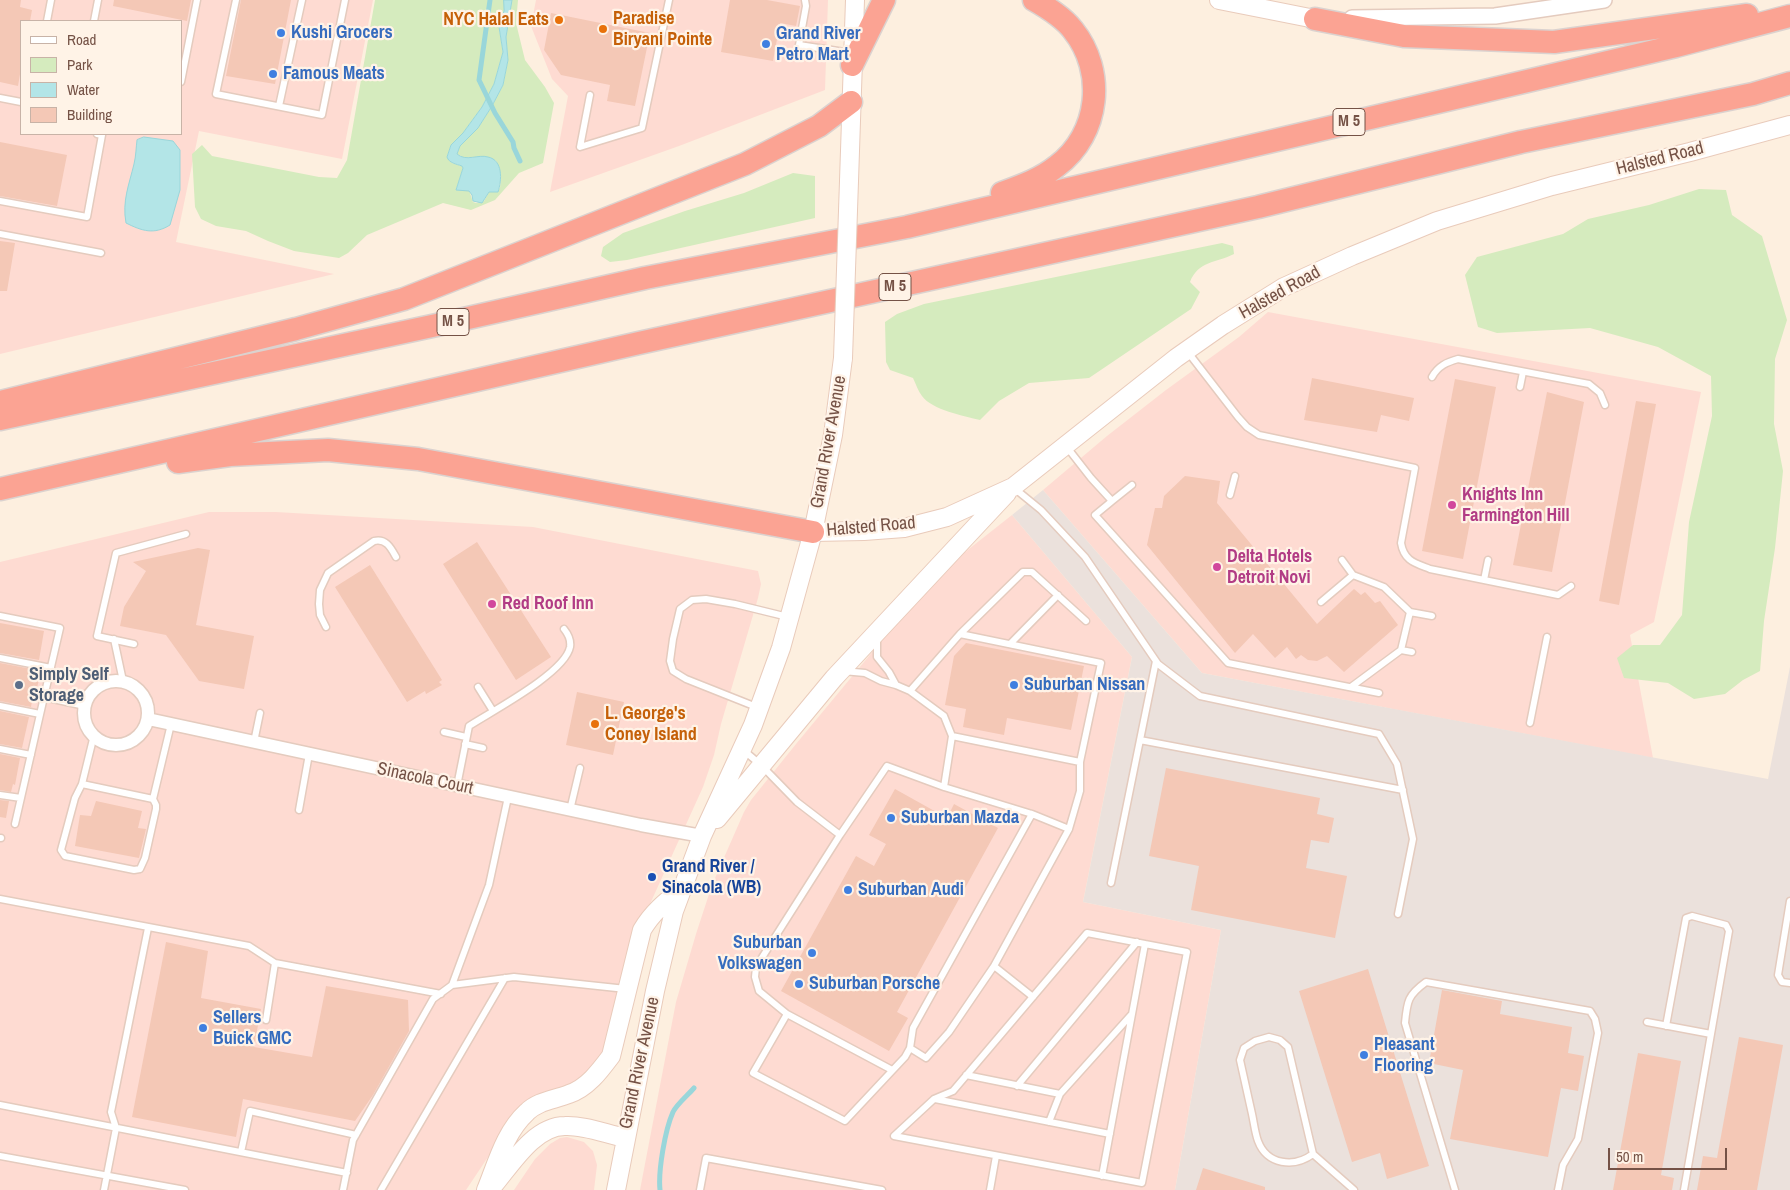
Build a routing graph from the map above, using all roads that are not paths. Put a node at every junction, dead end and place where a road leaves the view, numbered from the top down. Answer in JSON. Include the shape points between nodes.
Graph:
{"nodes":[{"id":1,"x":51,"y":0,"type":"edge"},
{"id":2,"x":98,"y":0,"type":"edge"},
{"id":3,"x":197,"y":0,"type":"edge"},
{"id":4,"x":236,"y":0,"type":"edge"},
{"id":5,"x":302,"y":0,"type":"edge"},
{"id":6,"x":345,"y":0,"type":"edge"},
{"id":7,"x":669,"y":0,"type":"edge"},
{"id":8,"x":805,"y":0,"type":"edge"},
{"id":9,"x":855,"y":0,"type":"edge"},
{"id":10,"x":884,"y":0,"type":"edge"},
{"id":11,"x":1034,"y":0,"type":"edge"},
{"id":12,"x":1219,"y":0,"type":"edge"},
{"id":13,"x":1604,"y":0,"type":"edge"},
{"id":14,"x":1790,"y":8,"type":"edge"},
{"id":15,"x":1790,"y":16,"type":"edge"},
{"id":16,"x":1315,"y":19,"type":"junction"},
{"id":17,"x":47,"y":20,"type":"edge"},
{"id":18,"x":94,"y":20,"type":"edge"},
{"id":19,"x":853,"y":59,"type":"junction"},
{"id":20,"x":182,"y":77,"type":"edge"},
{"id":21,"x":1790,"y":83,"type":"edge"},
{"id":22,"x":590,"y":95,"type":"dead end"},
{"id":23,"x":0,"y":98,"type":"edge"},
{"id":24,"x":20,"y":102,"type":"edge"},
{"id":25,"x":851,"y":102,"type":"junction"},
{"id":26,"x":279,"y":106,"type":"junction"},
{"id":27,"x":1790,"y":125,"type":"edge"},
{"id":28,"x":102,"y":135,"type":"edge"},
{"id":29,"x":0,"y":201,"type":"edge"},
{"id":30,"x":907,"y":227,"type":"junction"},
{"id":31,"x":0,"y":234,"type":"edge"},
{"id":32,"x":101,"y":253,"type":"dead end"},
{"id":33,"x":1187,"y":350,"type":"junction"},
{"id":34,"x":1523,"y":372,"type":"junction"},
{"id":35,"x":1432,"y":377,"type":"dead end"},
{"id":36,"x":1520,"y":387,"type":"dead end"},
{"id":37,"x":0,"y":402,"type":"edge"},
{"id":38,"x":1605,"y":406,"type":"dead end"},
{"id":39,"x":0,"y":419,"type":"edge"},
{"id":40,"x":1065,"y":445,"type":"junction"},
{"id":41,"x":1235,"y":476,"type":"dead end"},
{"id":42,"x":1132,"y":485,"type":"dead end"},
{"id":43,"x":1013,"y":487,"type":"junction"},
{"id":44,"x":0,"y":489,"type":"edge"},
{"id":45,"x":0,"y":495,"type":"edge"},
{"id":46,"x":1230,"y":495,"type":"dead end"},
{"id":47,"x":1112,"y":501,"type":"junction"},
{"id":48,"x":813,"y":532,"type":"junction"},
{"id":49,"x":186,"y":534,"type":"dead end"},
{"id":50,"x":396,"y":557,"type":"dead end"},
{"id":51,"x":1342,"y":560,"type":"dead end"},
{"id":52,"x":1488,"y":560,"type":"dead end"},
{"id":53,"x":1353,"y":575,"type":"junction"},
{"id":54,"x":1484,"y":580,"type":"junction"},
{"id":55,"x":1571,"y":586,"type":"dead end"},
{"id":56,"x":1058,"y":595,"type":"junction"},
{"id":57,"x":1321,"y":602,"type":"dead end"},
{"id":58,"x":1410,"y":612,"type":"junction"},
{"id":59,"x":0,"y":616,"type":"edge"},
{"id":60,"x":1432,"y":616,"type":"dead end"},
{"id":61,"x":789,"y":618,"type":"junction"},
{"id":62,"x":1086,"y":621,"type":"dead end"},
{"id":63,"x":326,"y":627,"type":"dead end"},
{"id":64,"x":564,"y":629,"type":"dead end"},
{"id":65,"x":876,"y":633,"type":"junction"},
{"id":66,"x":960,"y":634,"type":"junction"},
{"id":67,"x":1547,"y":637,"type":"dead end"},
{"id":68,"x":114,"y":640,"type":"junction"},
{"id":69,"x":134,"y":644,"type":"dead end"},
{"id":70,"x":1010,"y":644,"type":"junction"},
{"id":71,"x":1401,"y":650,"type":"junction"},
{"id":72,"x":1412,"y":652,"type":"dead end"},
{"id":73,"x":0,"y":658,"type":"edge"},
{"id":74,"x":1156,"y":661,"type":"junction"},
{"id":75,"x":51,"y":668,"type":"junction"},
{"id":76,"x":841,"y":671,"type":"junction"},
{"id":77,"x":123,"y":681,"type":"junction"},
{"id":78,"x":896,"y":684,"type":"junction"},
{"id":79,"x":478,"y":687,"type":"dead end"},
{"id":80,"x":1350,"y":687,"type":"junction"},
{"id":81,"x":910,"y":691,"type":"junction"},
{"id":82,"x":1379,"y":693,"type":"dead end"},
{"id":83,"x":44,"y":697,"type":"junction"},
{"id":84,"x":0,"y":706,"type":"edge"},
{"id":85,"x":85,"y":706,"type":"junction"},
{"id":86,"x":759,"y":708,"type":"junction"},
{"id":87,"x":493,"y":711,"type":"junction"},
{"id":88,"x":260,"y":713,"type":"dead end"},
{"id":89,"x":40,"y":714,"type":"junction"},
{"id":90,"x":148,"y":719,"type":"junction"},
{"id":91,"x":1530,"y":722,"type":"dead end"},
{"id":92,"x":171,"y":724,"type":"junction"},
{"id":93,"x":444,"y":732,"type":"dead end"},
{"id":94,"x":94,"y":735,"type":"junction"},
{"id":95,"x":952,"y":736,"type":"junction"},
{"id":96,"x":466,"y":737,"type":"junction"},
{"id":97,"x":1140,"y":740,"type":"junction"},
{"id":98,"x":254,"y":742,"type":"junction"},
{"id":99,"x":465,"y":744,"type":"junction"},
{"id":100,"x":482,"y":748,"type":"dead end"},
{"id":101,"x":0,"y":749,"type":"edge"},
{"id":102,"x":742,"y":749,"type":"junction"},
{"id":103,"x":309,"y":754,"type":"junction"},
{"id":104,"x":31,"y":755,"type":"junction"},
{"id":105,"x":1080,"y":762,"type":"junction"},
{"id":106,"x":761,"y":765,"type":"junction"},
{"id":107,"x":580,"y":768,"type":"dead end"},
{"id":108,"x":82,"y":784,"type":"junction"},
{"id":109,"x":457,"y":786,"type":"junction"},
{"id":110,"x":944,"y":787,"type":"junction"},
{"id":111,"x":1402,"y":790,"type":"junction"},
{"id":112,"x":0,"y":794,"type":"edge"},
{"id":113,"x":508,"y":797,"type":"junction"},
{"id":114,"x":21,"y":798,"type":"junction"},
{"id":115,"x":153,"y":799,"type":"junction"},
{"id":116,"x":299,"y":810,"type":"dead end"},
{"id":117,"x":570,"y":810,"type":"junction"},
{"id":118,"x":1032,"y":814,"type":"junction"},
{"id":119,"x":15,"y":824,"type":"dead end"},
{"id":120,"x":1069,"y":829,"type":"junction"},
{"id":121,"x":840,"y":835,"type":"junction"},
{"id":122,"x":702,"y":836,"type":"junction"},
{"id":123,"x":1111,"y":883,"type":"dead end"},
{"id":124,"x":681,"y":890,"type":"junction"},
{"id":125,"x":0,"y":898,"type":"edge"},
{"id":126,"x":1790,"y":901,"type":"edge"},
{"id":127,"x":1398,"y":914,"type":"dead end"},
{"id":128,"x":148,"y":928,"type":"junction"},
{"id":129,"x":1137,"y":942,"type":"junction"},
{"id":130,"x":1144,"y":944,"type":"junction"},
{"id":131,"x":276,"y":963,"type":"junction"},
{"id":132,"x":994,"y":966,"type":"junction"},
{"id":133,"x":505,"y":978,"type":"junction"},
{"id":134,"x":1790,"y":983,"type":"edge"},
{"id":135,"x":452,"y":985,"type":"junction"},
{"id":136,"x":627,"y":990,"type":"junction"},
{"id":137,"x":441,"y":994,"type":"junction"},
{"id":138,"x":1033,"y":997,"type":"junction"},
{"id":139,"x":1132,"y":1013,"type":"junction"},
{"id":140,"x":786,"y":1014,"type":"junction"},
{"id":141,"x":266,"y":1020,"type":"dead end"},
{"id":142,"x":1647,"y":1022,"type":"dead end"},
{"id":143,"x":1666,"y":1026,"type":"junction"},
{"id":144,"x":1710,"y":1034,"type":"junction"},
{"id":145,"x":910,"y":1048,"type":"junction"},
{"id":146,"x":892,"y":1070,"type":"junction"},
{"id":147,"x":966,"y":1075,"type":"junction"},
{"id":148,"x":1017,"y":1086,"type":"junction"},
{"id":149,"x":1060,"y":1094,"type":"junction"},
{"id":150,"x":934,"y":1098,"type":"junction"},
{"id":151,"x":0,"y":1105,"type":"edge"},
{"id":152,"x":1049,"y":1122,"type":"junction"},
{"id":153,"x":116,"y":1128,"type":"junction"},
{"id":154,"x":1110,"y":1134,"type":"junction"},
{"id":155,"x":356,"y":1135,"type":"junction"},
{"id":156,"x":626,"y":1138,"type":"junction"},
{"id":157,"x":241,"y":1152,"type":"junction"},
{"id":158,"x":1313,"y":1154,"type":"junction"},
{"id":159,"x":0,"y":1156,"type":"edge"},
{"id":160,"x":996,"y":1156,"type":"junction"},
{"id":161,"x":347,"y":1173,"type":"junction"},
{"id":162,"x":106,"y":1176,"type":"junction"},
{"id":163,"x":1102,"y":1176,"type":"junction"},
{"id":164,"x":104,"y":1190,"type":"edge"},
{"id":165,"x":185,"y":1190,"type":"edge"},
{"id":166,"x":343,"y":1190,"type":"edge"},
{"id":167,"x":381,"y":1190,"type":"edge"},
{"id":168,"x":488,"y":1190,"type":"edge"},
{"id":169,"x":616,"y":1190,"type":"edge"},
{"id":170,"x":700,"y":1190,"type":"edge"},
{"id":171,"x":882,"y":1190,"type":"edge"},
{"id":172,"x":990,"y":1190,"type":"edge"},
{"id":173,"x":1354,"y":1190,"type":"edge"},
{"id":174,"x":1454,"y":1190,"type":"edge"},
{"id":175,"x":1558,"y":1190,"type":"edge"},
{"id":176,"x":1684,"y":1190,"type":"edge"}],
"edges":[{"from":1,"to":17,"type":"lane"},
{"from":2,"to":18,"type":"lane"},
{"from":3,"to":20,"type":"lane"},
{"from":4,"to":26,"type":"lane","via":[[216,94]]},
{"from":5,"to":26,"type":"lane"},
{"from":6,"to":26,"type":"lane","via":[[322,115]]},
{"from":7,"to":22,"type":"lane","via":[[642,128],[580,147]]},
{"from":8,"to":19,"type":"lane","via":[[799,45]]},
{"from":9,"to":19,"type":"main road","name":"Grand River Avenue"},
{"from":10,"to":19,"type":"highway"},
{"from":11,"to":30,"type":"highway","via":[[1060,16],[1088,56],[1093,72],[1094,103],[1079,143],[1058,166],[1041,177]]},
{"from":12,"to":16,"type":"main road"},
{"from":13,"to":16,"type":"street","via":[[1495,16]]},
{"from":14,"to":16,"type":"highway","via":[[1554,42],[1404,36]]},
{"from":15,"to":30,"type":"highway","number":"M 5","via":[[1676,46]]},
{"from":19,"to":25,"type":"main road","name":"Grand River Avenue"},
{"from":21,"to":44,"type":"highway","number":"M 5","via":[[1753,94],[1521,142],[1258,207],[639,343]]},
{"from":23,"to":24,"type":"lane"},
{"from":25,"to":37,"type":"highway","via":[[819,126],[745,164],[404,299]]},
{"from":25,"to":48,"type":"main road","name":"Grand River Avenue","bridge":true,"via":[[843,358],[833,435]]},
{"from":27,"to":33,"type":"main road","name":"Halsted Road","via":[[1552,186],[1437,221],[1284,287]]},
{"from":28,"to":29,"type":"lane","via":[[87,217]]},
{"from":30,"to":39,"type":"highway","number":"M 5","via":[[645,278]]},
{"from":31,"to":32,"type":"lane"},
{"from":33,"to":40,"type":"main road","name":"Halsted Road"},
{"from":33,"to":54,"type":"lane","via":[[1238,417],[1259,435],[1415,468],[1400,543],[1402,553],[1413,563],[1430,569]]},
{"from":34,"to":35,"type":"lane","via":[[1458,359],[1445,363],[1434,371]]},
{"from":34,"to":36,"type":"lane"},
{"from":34,"to":38,"type":"lane","via":[[1589,384],[1600,394]]},
{"from":40,"to":43,"type":"main road","name":"Halsted Road"},
{"from":40,"to":47,"type":"lane"},
{"from":41,"to":46,"type":"lane"},
{"from":42,"to":47,"type":"lane"},
{"from":43,"to":48,"type":"main road","name":"Halsted Road","via":[[947,517],[904,528]]},
{"from":43,"to":65,"type":"main road"},
{"from":43,"to":74,"type":"lane","via":[[1041,510],[1085,557]]},
{"from":45,"to":48,"type":"highway","via":[[183,461],[328,450],[418,459]]},
{"from":47,"to":80,"type":"lane","via":[[1095,515],[1228,663]]},
{"from":48,"to":61,"type":"main road","name":"Grand River Avenue"},
{"from":49,"to":68,"type":"lane","via":[[116,553],[97,636]]},
{"from":50,"to":63,"type":"lane","via":[[388,543],[380,539],[328,573],[320,590],[319,604]]},
{"from":51,"to":53,"type":"lane"},
{"from":52,"to":54,"type":"lane"},
{"from":53,"to":57,"type":"lane"},
{"from":53,"to":58,"type":"lane","via":[[1384,587]]},
{"from":54,"to":55,"type":"lane","via":[[1558,595]]},
{"from":56,"to":62,"type":"lane"},
{"from":56,"to":66,"type":"lane","via":[[1032,572],[1023,572]]},
{"from":56,"to":70,"type":"lane"},
{"from":58,"to":60,"type":"lane"},
{"from":58,"to":71,"type":"lane"},
{"from":59,"to":75,"type":"lane","via":[[60,628]]},
{"from":61,"to":86,"type":"main road","name":"Grand River Avenue"},
{"from":61,"to":86,"type":"lane","via":[[706,599],[692,600],[680,610],[670,661],[673,671]]},
{"from":64,"to":87,"type":"lane","via":[[570,646],[565,658],[549,675]]},
{"from":65,"to":76,"type":"main road"},
{"from":65,"to":78,"type":"lane","via":[[877,657]]},
{"from":66,"to":70,"type":"lane"},
{"from":66,"to":81,"type":"lane"},
{"from":67,"to":91,"type":"lane"},
{"from":68,"to":69,"type":"lane"},
{"from":68,"to":77,"type":"lane"},
{"from":70,"to":105,"type":"lane","via":[[1101,663]]},
{"from":71,"to":72,"type":"lane"},
{"from":71,"to":80,"type":"lane"},
{"from":73,"to":75,"type":"lane"},
{"from":74,"to":97,"type":"lane"},
{"from":74,"to":111,"type":"lane","via":[[1200,696],[1379,734],[1397,764]]},
{"from":75,"to":83,"type":"lane"},
{"from":76,"to":78,"type":"lane","via":[[865,673]]},
{"from":76,"to":106,"type":"main road"},
{"from":77,"to":85,"type":"street","via":[[110,681],[98,686]]},
{"from":77,"to":90,"type":"street","via":[[143,695],[148,706]]},
{"from":78,"to":81,"type":"lane"},
{"from":79,"to":87,"type":"lane"},
{"from":80,"to":82,"type":"lane"},
{"from":81,"to":95,"type":"lane","via":[[944,716]]},
{"from":83,"to":85,"type":"lane"},
{"from":83,"to":89,"type":"lane"},
{"from":84,"to":89,"type":"lane"},
{"from":85,"to":94,"type":"street","via":[[85,719]]},
{"from":86,"to":102,"type":"main road","name":"Grand River Avenue"},
{"from":87,"to":96,"type":"lane","via":[[469,726]]},
{"from":88,"to":98,"type":"lane"},
{"from":89,"to":104,"type":"lane"},
{"from":90,"to":92,"type":"street","name":"Sinacola Court"},
{"from":90,"to":94,"type":"street","via":[[134,739],[122,744],[110,744]]},
{"from":92,"to":98,"type":"street","name":"Sinacola Court"},
{"from":92,"to":115,"type":"lane"},
{"from":93,"to":96,"type":"lane"},
{"from":94,"to":108,"type":"lane"},
{"from":95,"to":105,"type":"lane"},
{"from":95,"to":110,"type":"lane"},
{"from":96,"to":99,"type":"lane"},
{"from":97,"to":111,"type":"lane"},
{"from":97,"to":123,"type":"lane"},
{"from":98,"to":103,"type":"street","name":"Sinacola Court"},
{"from":99,"to":100,"type":"lane"},
{"from":99,"to":109,"type":"lane"},
{"from":101,"to":104,"type":"lane"},
{"from":102,"to":106,"type":"lane"},
{"from":102,"to":122,"type":"main road","name":"Grand River Avenue"},
{"from":103,"to":109,"type":"street","name":"Sinacola Court"},
{"from":103,"to":116,"type":"lane"},
{"from":104,"to":114,"type":"lane"},
{"from":105,"to":120,"type":"lane","via":[[1080,791]]},
{"from":106,"to":121,"type":"lane","via":[[797,802]]},
{"from":106,"to":122,"type":"main road"},
{"from":107,"to":117,"type":"lane"},
{"from":108,"to":115,"type":"lane"},
{"from":108,"to":115,"type":"lane","via":[[61,850],[65,856],[82,860],[134,870],[142,867],[156,809]]},
{"from":109,"to":113,"type":"street","name":"Sinacola Court"},
{"from":110,"to":118,"type":"lane"},
{"from":110,"to":121,"type":"lane","via":[[887,766]]},
{"from":111,"to":127,"type":"lane","via":[[1413,839]]},
{"from":112,"to":114,"type":"lane"},
{"from":113,"to":117,"type":"street","name":"Sinacola Court"},
{"from":113,"to":135,"type":"lane","via":[[489,885]]},
{"from":114,"to":119,"type":"lane"},
{"from":117,"to":122,"type":"street","name":"Sinacola Court"},
{"from":118,"to":120,"type":"lane"},
{"from":118,"to":145,"type":"lane","via":[[913,1028]]},
{"from":120,"to":132,"type":"lane"},
{"from":121,"to":140,"type":"lane","via":[[756,967],[759,991]]},
{"from":122,"to":124,"type":"main road","name":"Grand River Avenue"},
{"from":124,"to":136,"type":"main road","name":"Grand River Avenue","via":[[659,907],[642,930]]},
{"from":124,"to":156,"type":"main road","name":"Grand River Avenue","via":[[655,991]]},
{"from":125,"to":128,"type":"lane"},
{"from":126,"to":134,"type":"lane","via":[[1778,975],[1782,982]]},
{"from":128,"to":131,"type":"lane","via":[[249,946]]},
{"from":128,"to":153,"type":"lane","via":[[111,1112]]},
{"from":129,"to":130,"type":"lane"},
{"from":129,"to":138,"type":"lane","via":[[1087,933]]},
{"from":129,"to":148,"type":"lane"},
{"from":130,"to":139,"type":"lane"},
{"from":130,"to":163,"type":"lane","via":[[1187,952],[1142,1183]]},
{"from":131,"to":137,"type":"lane"},
{"from":131,"to":141,"type":"lane"},
{"from":132,"to":138,"type":"lane"},
{"from":132,"to":145,"type":"lane","via":[[949,1032],[926,1058]]},
{"from":133,"to":135,"type":"lane"},
{"from":133,"to":136,"type":"lane"},
{"from":133,"to":167,"type":"lane"},
{"from":135,"to":137,"type":"lane"},
{"from":136,"to":168,"type":"main road","name":"Grand River Avenue","via":[[611,1056],[599,1073],[582,1088],[542,1102],[527,1112],[507,1138]]},
{"from":137,"to":155,"type":"lane","via":[[433,999]]},
{"from":138,"to":147,"type":"lane"},
{"from":139,"to":149,"type":"lane"},
{"from":139,"to":154,"type":"lane"},
{"from":140,"to":146,"type":"lane"},
{"from":140,"to":146,"type":"lane","via":[[753,1073],[845,1121]]},
{"from":142,"to":143,"type":"lane"},
{"from":143,"to":144,"type":"lane"},
{"from":143,"to":144,"type":"lane","via":[[1686,918],[1692,916],[1726,925],[1729,931]]},
{"from":144,"to":176,"type":"lane"},
{"from":145,"to":146,"type":"lane"},
{"from":147,"to":148,"type":"lane"},
{"from":147,"to":150,"type":"lane","via":[[953,1091]]},
{"from":148,"to":149,"type":"lane"},
{"from":149,"to":152,"type":"lane"},
{"from":150,"to":152,"type":"lane"},
{"from":150,"to":160,"type":"lane","via":[[894,1136]]},
{"from":151,"to":153,"type":"lane"},
{"from":152,"to":154,"type":"lane"},
{"from":153,"to":157,"type":"lane"},
{"from":153,"to":162,"type":"lane"},
{"from":154,"to":163,"type":"lane"},
{"from":155,"to":157,"type":"lane","via":[[250,1111]]},
{"from":155,"to":161,"type":"lane"},
{"from":156,"to":168,"type":"main road","name":"Grand River Avenue","via":[[574,1127],[550,1128],[537,1136]]},
{"from":156,"to":169,"type":"main road"},
{"from":157,"to":161,"type":"lane"},
{"from":158,"to":158,"type":"lane","via":[[1288,1047],[1269,1037],[1255,1041],[1244,1048],[1240,1060],[1258,1141],[1265,1153],[1276,1161],[1291,1164]]},
{"from":158,"to":173,"type":"lane"},
{"from":159,"to":162,"type":"lane"},
{"from":160,"to":163,"type":"lane"},
{"from":160,"to":172,"type":"lane"},
{"from":161,"to":166,"type":"lane"},
{"from":162,"to":164,"type":"lane"},
{"from":162,"to":165,"type":"lane"},
{"from":170,"to":171,"type":"lane","via":[[706,1158]]},
{"from":174,"to":175,"type":"lane","via":[[1405,1023],[1406,1008],[1413,991],[1426,982],[1590,1011],[1598,1033],[1578,1138],[1563,1165]]}]}
